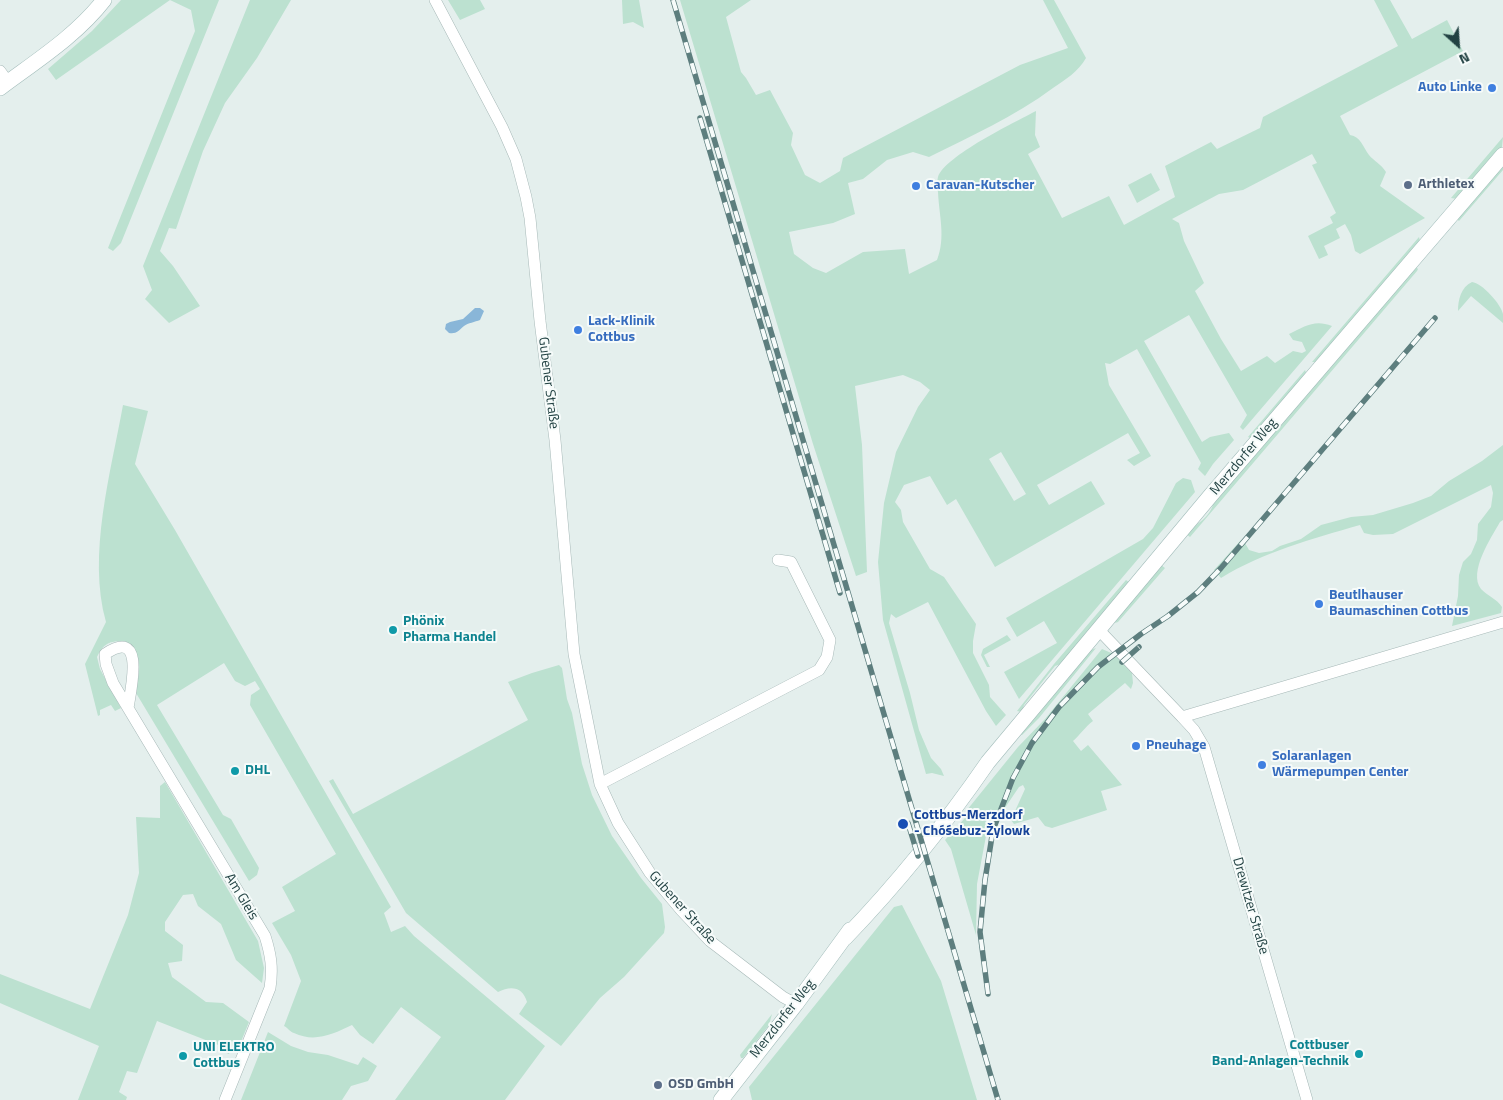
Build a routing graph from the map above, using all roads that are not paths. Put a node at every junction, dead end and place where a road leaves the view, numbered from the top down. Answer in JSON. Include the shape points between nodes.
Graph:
{"nodes":[{"id":1,"x":104,"y":0,"type":"edge"},
{"id":2,"x":435,"y":0,"type":"edge"},
{"id":3,"x":3,"y":80,"type":"edge"},
{"id":4,"x":1503,"y":155,"type":"edge"},
{"id":5,"x":778,"y":560,"type":"dead end"},
{"id":6,"x":1503,"y":622,"type":"edge"},
{"id":7,"x":1099,"y":630,"type":"junction"},
{"id":8,"x":128,"y":708,"type":"junction"},
{"id":9,"x":1182,"y":717,"type":"junction"},
{"id":10,"x":600,"y":784,"type":"junction"},
{"id":11,"x":796,"y":1004,"type":"junction"},
{"id":12,"x":225,"y":1100,"type":"edge"},
{"id":13,"x":721,"y":1100,"type":"edge"},
{"id":14,"x":1307,"y":1100,"type":"edge"}],
"edges":[{"from":1,"to":3,"type":"street","via":[[56,46]]},
{"from":2,"to":10,"type":"street","name":"Gubener Straße","via":[[502,127],[516,160],[526,197],[555,440],[574,654]]},
{"from":4,"to":7,"type":"street","name":"Merzdorfer Weg"},
{"from":5,"to":10,"type":"street","via":[[790,562],[830,640],[827,657],[819,670]]},
{"from":6,"to":9,"type":"street"},
{"from":7,"to":9,"type":"street","name":"Drewitzer Straße"},
{"from":7,"to":11,"type":"street","name":"Merzdorfer Weg","via":[[988,762],[958,790],[867,904]]},
{"from":8,"to":8,"type":"street","name":"Am Gleis","via":[[106,664],[104,654],[113,649],[123,648],[134,658]]},
{"from":8,"to":12,"type":"street","name":"Am Gleis","via":[[265,936],[270,950],[273,969],[270,988]]},
{"from":9,"to":14,"type":"street","name":"Drewitzer Straße","via":[[1204,747]]},
{"from":10,"to":11,"type":"street","name":"Gubener Straße","via":[[618,823],[650,873],[681,910],[710,941]]},
{"from":11,"to":13,"type":"street","name":"Merzdorfer Weg"}]}
